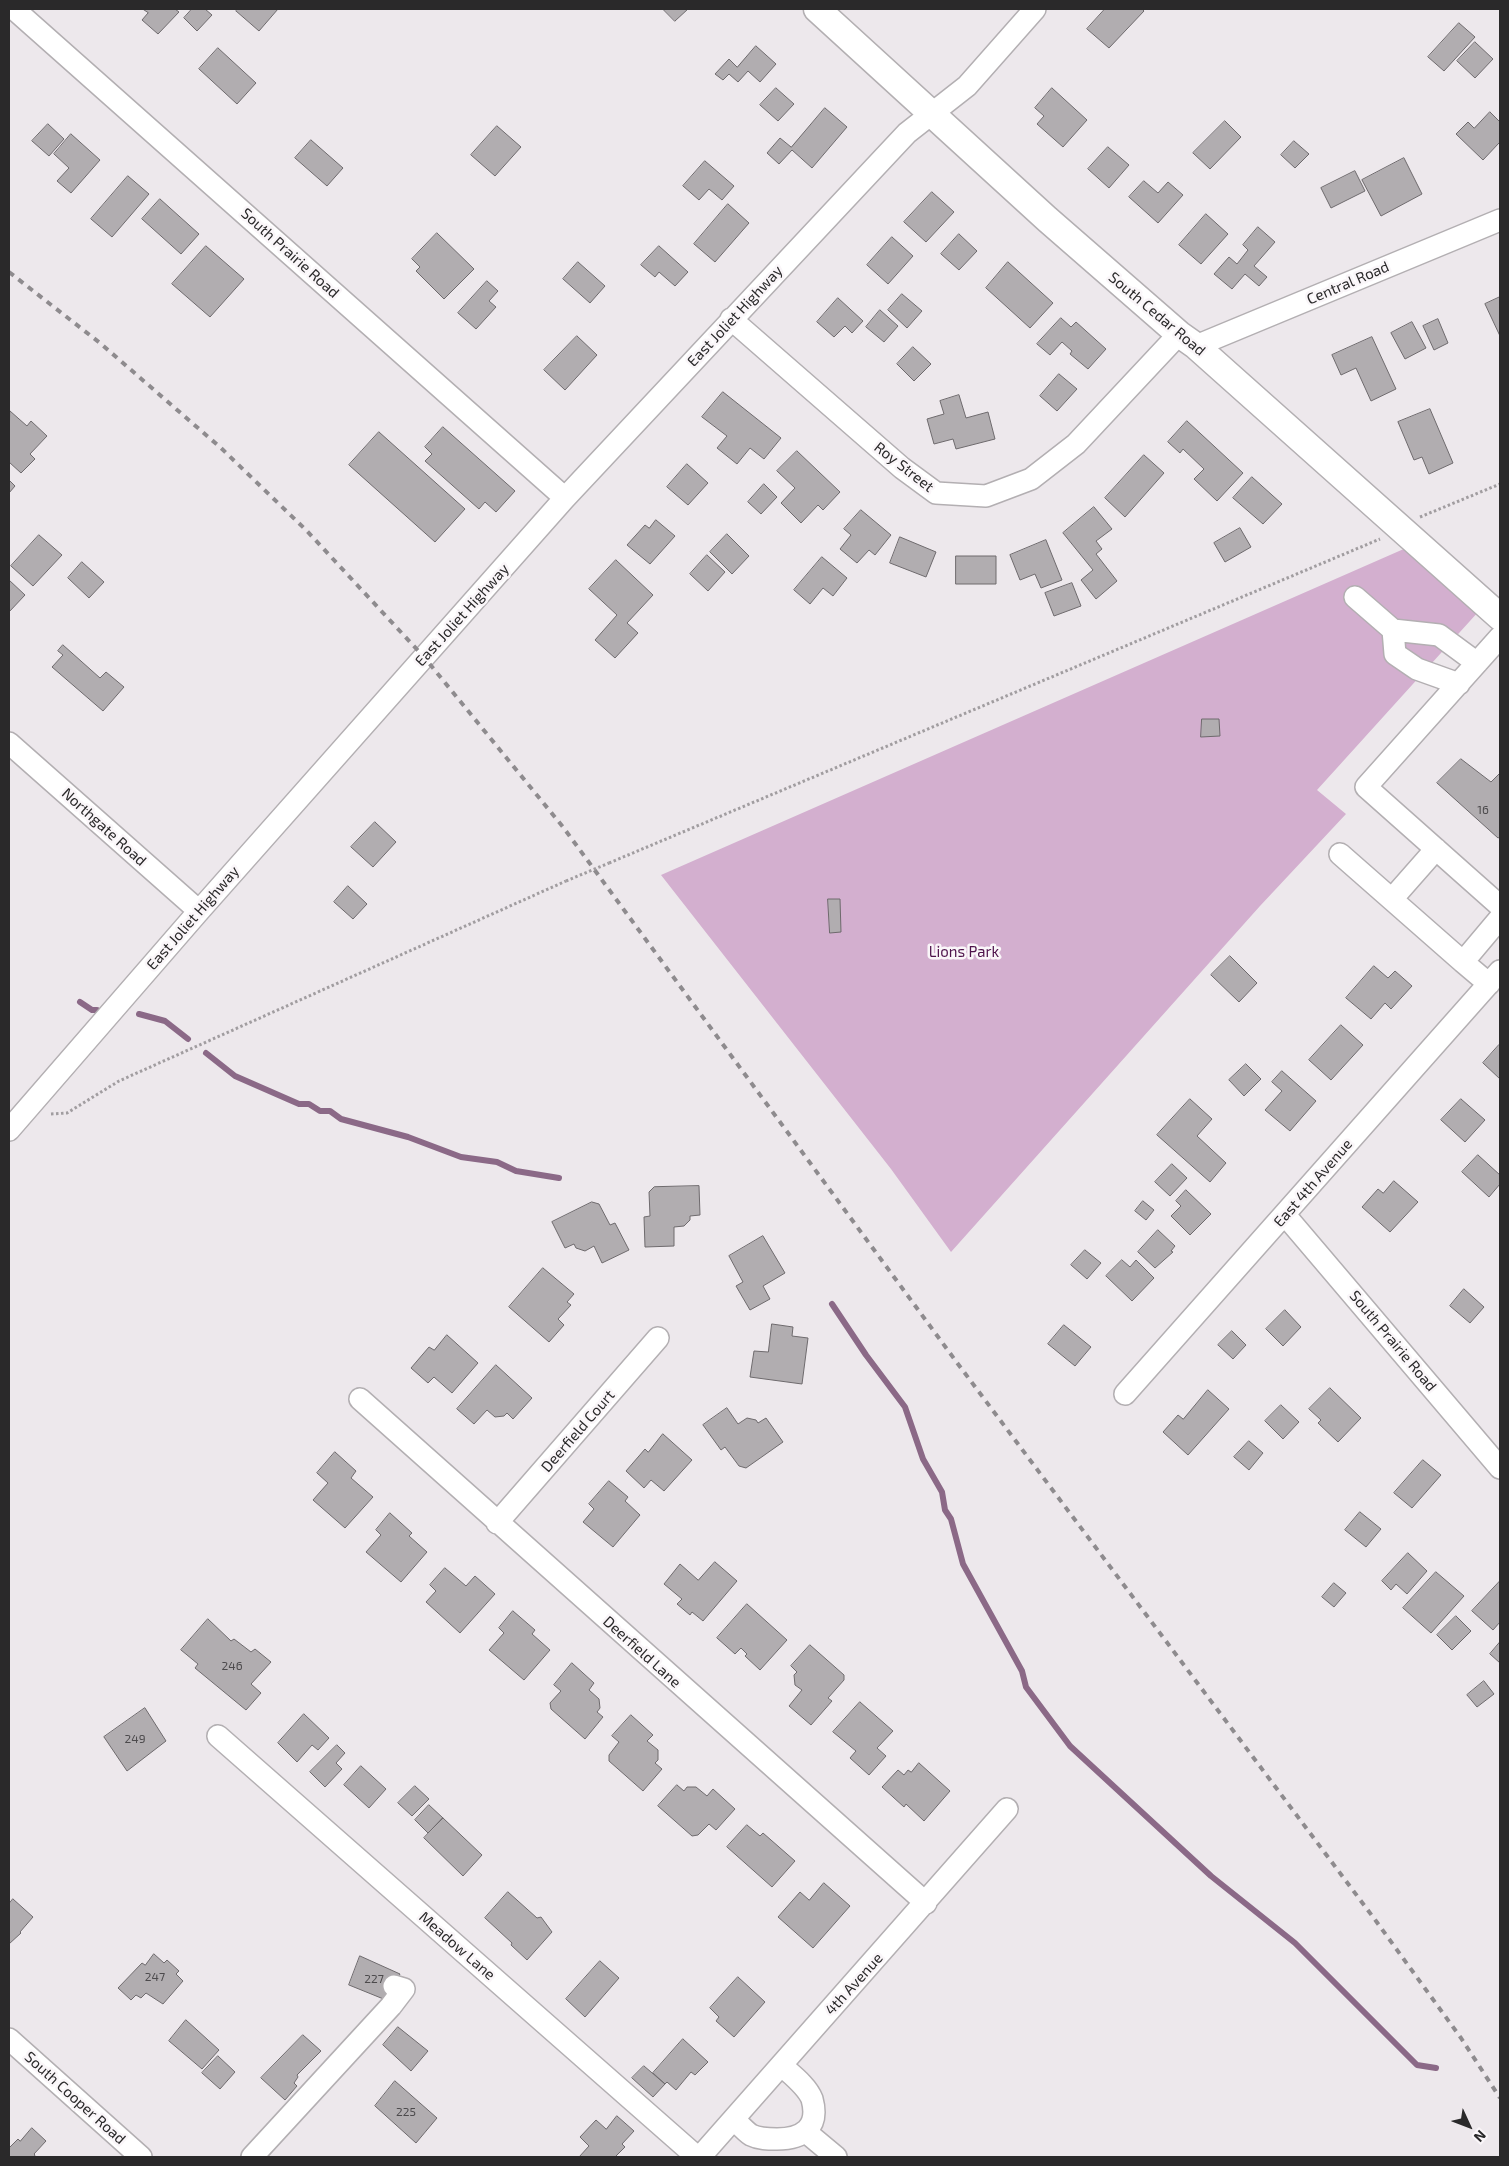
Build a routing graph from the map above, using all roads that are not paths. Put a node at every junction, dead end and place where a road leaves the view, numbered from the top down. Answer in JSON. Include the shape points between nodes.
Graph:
{"nodes":[{"id":1,"x":14,"y":9,"type":"edge"},
{"id":2,"x":816,"y":9,"type":"edge"},
{"id":3,"x":1035,"y":9,"type":"edge"},
{"id":4,"x":930,"y":114,"type":"junction"},
{"id":5,"x":1500,"y":220,"type":"edge"},
{"id":6,"x":731,"y":319,"type":"junction"},
{"id":7,"x":1188,"y":340,"type":"junction"},
{"id":8,"x":565,"y":498,"type":"junction"},
{"id":9,"x":1355,"y":598,"type":"dead end"},
{"id":10,"x":1500,"y":617,"type":"edge"},
{"id":11,"x":1394,"y":630,"type":"junction"},
{"id":12,"x":1500,"y":637,"type":"edge"},
{"id":13,"x":1477,"y":663,"type":"junction"},
{"id":14,"x":1459,"y":684,"type":"junction"},
{"id":15,"x":9,"y":743,"type":"edge"},
{"id":16,"x":1436,"y":849,"type":"junction"},
{"id":17,"x":1340,"y":854,"type":"dead end"},
{"id":18,"x":1392,"y":899,"type":"junction"},
{"id":19,"x":1500,"y":906,"type":"edge"},
{"id":20,"x":199,"y":911,"type":"junction"},
{"id":21,"x":1500,"y":918,"type":"edge"},
{"id":22,"x":1463,"y":962,"type":"junction"},
{"id":23,"x":1495,"y":978,"type":"edge"},
{"id":24,"x":9,"y":1130,"type":"edge"},
{"id":25,"x":1285,"y":1215,"type":"junction"},
{"id":26,"x":658,"y":1338,"type":"dead end"},
{"id":27,"x":1125,"y":1394,"type":"dead end"},
{"id":28,"x":360,"y":1399,"type":"dead end"},
{"id":29,"x":1500,"y":1468,"type":"edge"},
{"id":30,"x":498,"y":1523,"type":"junction"},
{"id":31,"x":218,"y":1736,"type":"dead end"},
{"id":32,"x":1007,"y":1809,"type":"dead end"},
{"id":33,"x":926,"y":1903,"type":"junction"},
{"id":34,"x":394,"y":1986,"type":"dead end"},
{"id":35,"x":9,"y":2039,"type":"edge"},
{"id":36,"x":781,"y":2065,"type":"junction"},
{"id":37,"x":734,"y":2119,"type":"junction"},
{"id":38,"x":806,"y":2132,"type":"junction"},
{"id":39,"x":141,"y":2157,"type":"edge"},
{"id":40,"x":252,"y":2157,"type":"edge"},
{"id":41,"x":698,"y":2157,"type":"edge"},
{"id":42,"x":836,"y":2157,"type":"edge"}],
"edges":[{"from":1,"to":8,"type":"street","name":"South Prairie Road"},
{"from":2,"to":4,"type":"main road","name":"South Cedar Road"},
{"from":3,"to":4,"type":"street","name":"East Joliet Highway","via":[[966,86]]},
{"from":4,"to":6,"type":"street","name":"East Joliet Highway","via":[[907,133]]},
{"from":4,"to":7,"type":"main road","name":"South Cedar Road"},
{"from":5,"to":7,"type":"street","name":"Central Road"},
{"from":6,"to":7,"type":"street","name":"Roy Street","via":[[902,468],[936,493],[986,496],[1031,479],[1076,444]]},
{"from":6,"to":8,"type":"street","name":"East Joliet Highway"},
{"from":7,"to":10,"type":"main road","name":"South Cedar Road"},
{"from":8,"to":20,"type":"street","name":"East Joliet Highway"},
{"from":9,"to":11,"type":"street"},
{"from":11,"to":13,"type":"street","via":[[1439,636]]},
{"from":11,"to":14,"type":"street","via":[[1395,654],[1417,669]]},
{"from":12,"to":13,"type":"street"},
{"from":13,"to":14,"type":"street"},
{"from":14,"to":16,"type":"street","via":[[1366,787]]},
{"from":15,"to":20,"type":"street","name":"Northgate Road"},
{"from":16,"to":18,"type":"street"},
{"from":16,"to":19,"type":"street"},
{"from":17,"to":18,"type":"street"},
{"from":18,"to":22,"type":"street"},
{"from":20,"to":24,"type":"street","name":"East Joliet Highway"},
{"from":21,"to":22,"type":"street"},
{"from":22,"to":23,"type":"street"},
{"from":23,"to":25,"type":"street","name":"East 4th Avenue"},
{"from":25,"to":27,"type":"street","name":"East 4th Avenue"},
{"from":25,"to":29,"type":"street","name":"South Prairie Road"},
{"from":26,"to":30,"type":"street","name":"Deerfield Court"},
{"from":28,"to":30,"type":"street","name":"Deerfield Lane"},
{"from":30,"to":33,"type":"street","name":"Deerfield Lane"},
{"from":31,"to":41,"type":"street","name":"Meadow Lane"},
{"from":32,"to":33,"type":"street","name":"4th Avenue"},
{"from":33,"to":36,"type":"street","name":"4th Avenue"},
{"from":34,"to":40,"type":"street","via":[[404,1988],[391,2006]]},
{"from":35,"to":39,"type":"street","name":"South Cooper Road"},
{"from":36,"to":37,"type":"street","name":"4th Avenue"},
{"from":36,"to":38,"type":"street","via":[[812,2099],[812,2124]]},
{"from":37,"to":38,"type":"street","via":[[751,2134],[765,2139],[791,2139]]},
{"from":37,"to":41,"type":"street","name":"4th Avenue"},
{"from":38,"to":42,"type":"street"}]}
